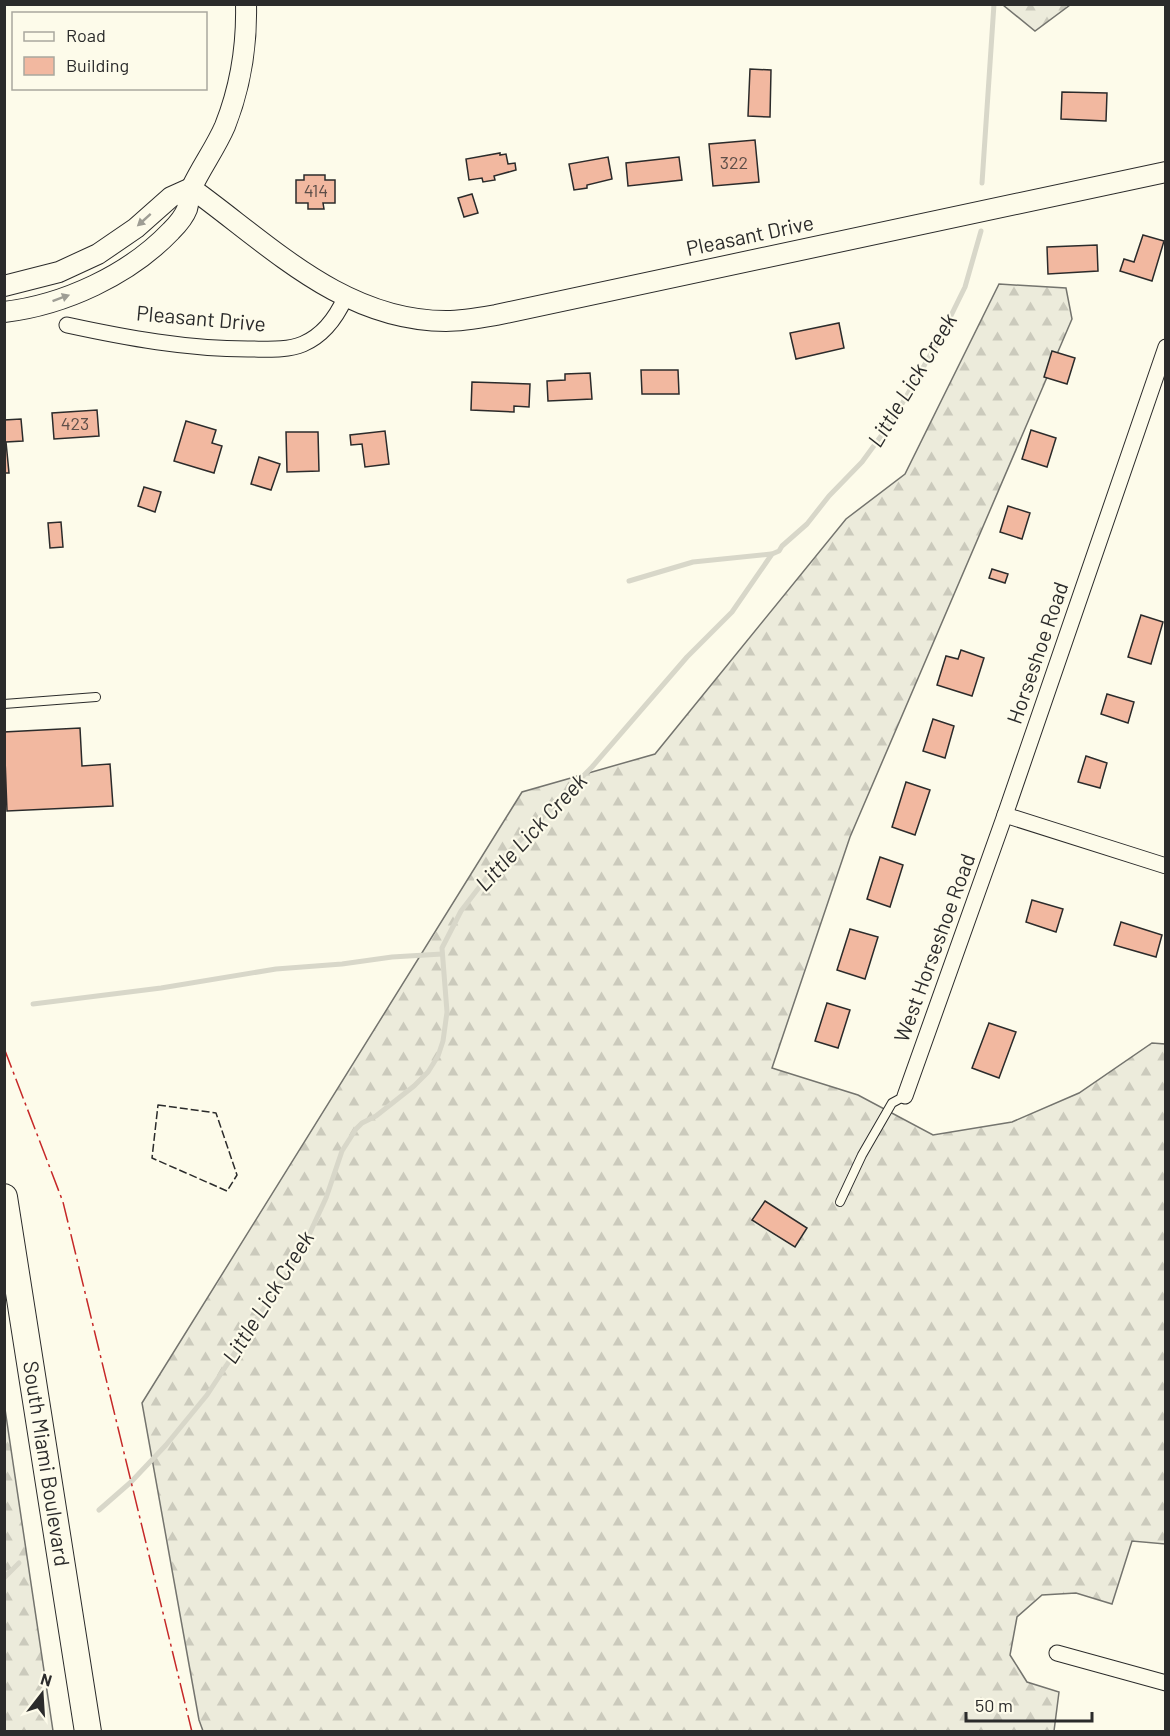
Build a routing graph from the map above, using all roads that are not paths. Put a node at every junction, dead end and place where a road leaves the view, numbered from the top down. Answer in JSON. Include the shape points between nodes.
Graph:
{"nodes":[{"id":1,"x":246,"y":4,"type":"edge"},
{"id":2,"x":1166,"y":172,"type":"edge"},
{"id":3,"x":191,"y":188,"type":"junction"},
{"id":4,"x":4,"y":286,"type":"edge"},
{"id":5,"x":345,"y":298,"type":"junction"},
{"id":6,"x":4,"y":312,"type":"edge"},
{"id":7,"x":67,"y":326,"type":"dead end"},
{"id":8,"x":1166,"y":347,"type":"edge"},
{"id":9,"x":96,"y":697,"type":"dead end"},
{"id":10,"x":4,"y":704,"type":"edge"},
{"id":11,"x":1005,"y":815,"type":"junction"},
{"id":12,"x":1166,"y":866,"type":"edge"},
{"id":13,"x":905,"y":1096,"type":"joint"},
{"id":14,"x":4,"y":1197,"type":"edge"},
{"id":15,"x":840,"y":1202,"type":"dead end"},
{"id":16,"x":1057,"y":1653,"type":"dead end"},
{"id":17,"x":1166,"y":1683,"type":"edge"},
{"id":18,"x":88,"y":1731,"type":"edge"}],
"edges":[{"from":1,"to":3,"type":"street","via":[[242,61],[232,104],[225,127]]},
{"from":2,"to":5,"type":"street","name":"Pleasant Drive","via":[[465,320],[403,317]]},
{"from":3,"to":4,"type":"street","one_way":true,"via":[[171,197],[98,254],[59,272]]},
{"from":3,"to":5,"type":"street","name":"Pleasant Drive","via":[[310,277]]},
{"from":6,"to":3,"type":"street","one_way":true,"via":[[68,296],[132,263],[179,222]]},
{"from":5,"to":7,"type":"street","name":"Pleasant Drive","via":[[322,332],[285,349],[168,344]]},
{"from":8,"to":11,"type":"street","name":"Horseshoe Road"},
{"from":9,"to":10,"type":"lane"},
{"from":11,"to":12,"type":"street"},
{"from":11,"to":13,"type":"street","name":"West Horseshoe Road"},
{"from":13,"to":15,"type":"lane","via":[[892,1103]]},
{"from":14,"to":18,"type":"highway","name":"South Miami Boulevard"},
{"from":16,"to":17,"type":"street"}]}
